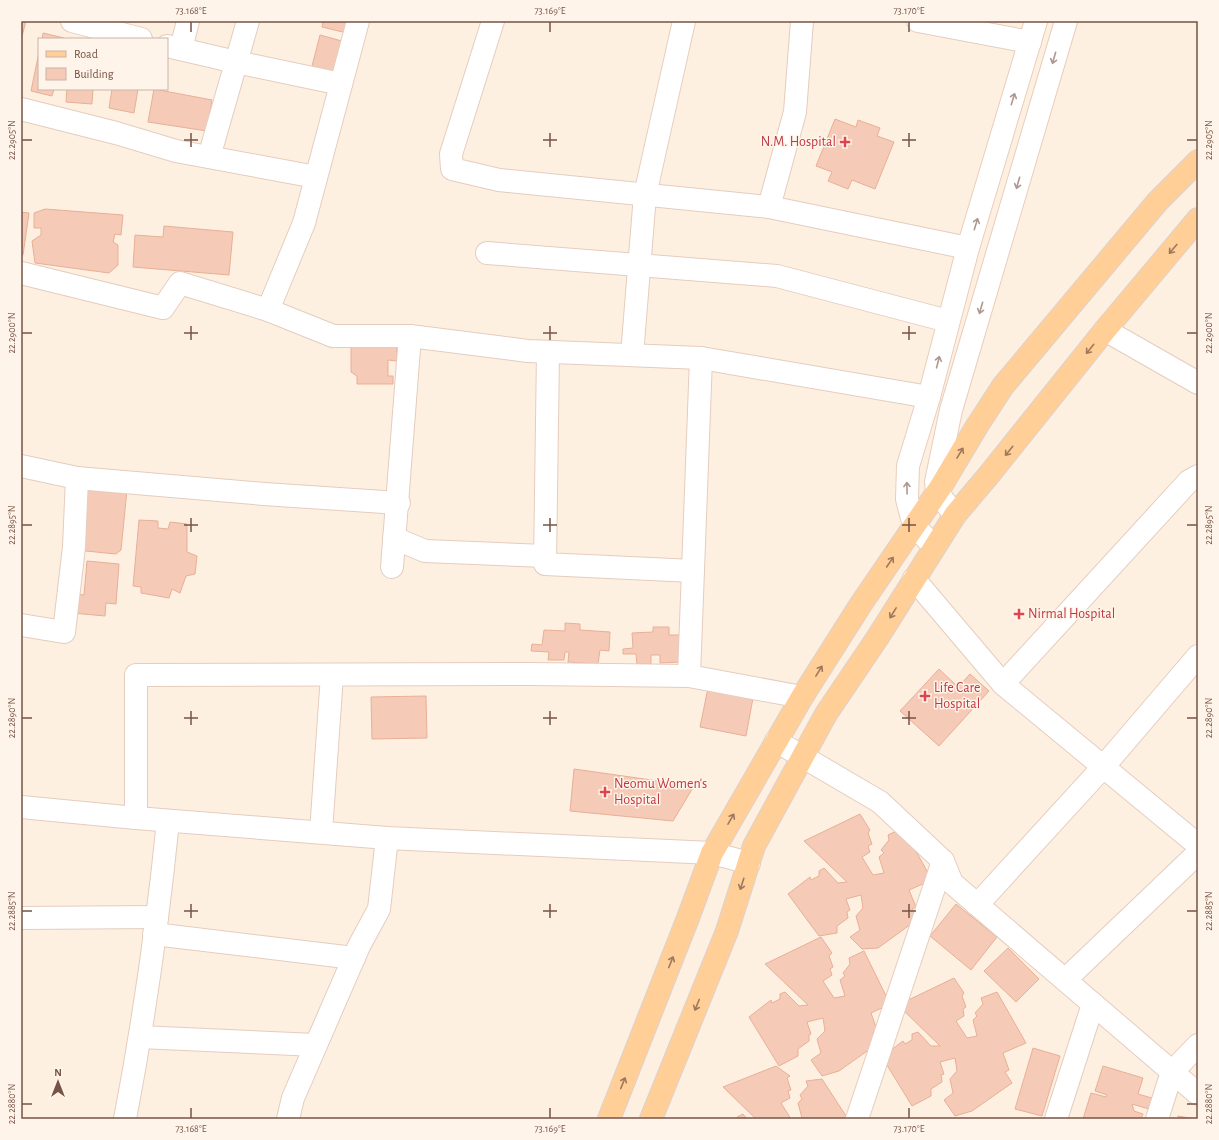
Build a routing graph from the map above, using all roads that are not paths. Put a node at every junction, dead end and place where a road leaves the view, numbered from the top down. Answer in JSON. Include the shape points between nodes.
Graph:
{"nodes":[{"id":1,"x":72,"y":21,"type":"edge"},
{"id":2,"x":188,"y":21,"type":"edge"},
{"id":3,"x":248,"y":21,"type":"edge"},
{"id":4,"x":358,"y":21,"type":"edge"},
{"id":5,"x":493,"y":21,"type":"edge"},
{"id":6,"x":684,"y":21,"type":"edge"},
{"id":7,"x":802,"y":21,"type":"edge"},
{"id":8,"x":918,"y":21,"type":"edge"},
{"id":9,"x":1036,"y":21,"type":"edge"},
{"id":10,"x":1066,"y":21,"type":"edge"},
{"id":11,"x":137,"y":38,"type":"edge"},
{"id":12,"x":1030,"y":42,"type":"junction"},
{"id":13,"x":174,"y":48,"type":"edge"},
{"id":14,"x":236,"y":62,"type":"junction"},
{"id":15,"x":341,"y":84,"type":"junction"},
{"id":16,"x":21,"y":109,"type":"edge"},
{"id":17,"x":209,"y":157,"type":"junction"},
{"id":18,"x":1198,"y":161,"type":"edge"},
{"id":19,"x":316,"y":177,"type":"junction"},
{"id":20,"x":645,"y":195,"type":"junction"},
{"id":21,"x":769,"y":207,"type":"junction"},
{"id":22,"x":1198,"y":219,"type":"edge"},
{"id":23,"x":968,"y":248,"type":"junction"},
{"id":24,"x":487,"y":253,"type":"dead end"},
{"id":25,"x":639,"y":265,"type":"junction"},
{"id":26,"x":21,"y":273,"type":"edge"},
{"id":27,"x":268,"y":310,"type":"junction"},
{"id":28,"x":948,"y":321,"type":"junction"},
{"id":29,"x":1105,"y":330,"type":"junction"},
{"id":30,"x":410,"y":336,"type":"junction"},
{"id":31,"x":548,"y":352,"type":"junction"},
{"id":32,"x":632,"y":355,"type":"junction"},
{"id":33,"x":701,"y":358,"type":"junction"},
{"id":34,"x":1198,"y":383,"type":"edge"},
{"id":35,"x":929,"y":397,"type":"junction"},
{"id":36,"x":21,"y":466,"type":"edge"},
{"id":37,"x":1198,"y":476,"type":"edge"},
{"id":38,"x":77,"y":478,"type":"junction"},
{"id":39,"x":937,"y":492,"type":"junction"},
{"id":40,"x":398,"y":504,"type":"junction"},
{"id":41,"x":955,"y":515,"type":"junction"},
{"id":42,"x":914,"y":526,"type":"junction"},
{"id":43,"x":394,"y":538,"type":"junction"},
{"id":44,"x":934,"y":546,"type":"junction"},
{"id":45,"x":545,"y":556,"type":"junction"},
{"id":46,"x":392,"y":567,"type":"dead end"},
{"id":47,"x":693,"y":571,"type":"junction"},
{"id":48,"x":914,"y":579,"type":"junction"},
{"id":49,"x":21,"y":625,"type":"edge"},
{"id":50,"x":1198,"y":656,"type":"edge"},
{"id":51,"x":332,"y":675,"type":"junction"},
{"id":52,"x":689,"y":676,"type":"junction"},
{"id":53,"x":1004,"y":684,"type":"junction"},
{"id":54,"x":802,"y":697,"type":"junction"},
{"id":55,"x":776,"y":741,"type":"junction"},
{"id":56,"x":803,"y":757,"type":"junction"},
{"id":57,"x":1104,"y":766,"type":"junction"},
{"id":58,"x":21,"y":807,"type":"edge"},
{"id":59,"x":136,"y":818,"type":"junction"},
{"id":60,"x":168,"y":821,"type":"junction"},
{"id":61,"x":321,"y":832,"type":"junction"},
{"id":62,"x":387,"y":838,"type":"junction"},
{"id":63,"x":1198,"y":845,"type":"edge"},
{"id":64,"x":712,"y":853,"type":"junction"},
{"id":65,"x":1198,"y":853,"type":"edge"},
{"id":66,"x":943,"y":861,"type":"junction"},
{"id":67,"x":749,"y":863,"type":"junction"},
{"id":68,"x":977,"y":905,"type":"junction"},
{"id":69,"x":21,"y":918,"type":"edge"},
{"id":70,"x":156,"y":926,"type":"junction"},
{"id":71,"x":354,"y":958,"type":"junction"},
{"id":72,"x":1064,"y":980,"type":"junction"},
{"id":73,"x":1092,"y":1004,"type":"junction"},
{"id":74,"x":140,"y":1037,"type":"junction"},
{"id":75,"x":316,"y":1045,"type":"junction"},
{"id":76,"x":1198,"y":1045,"type":"edge"},
{"id":77,"x":1172,"y":1072,"type":"junction"},
{"id":78,"x":1198,"y":1094,"type":"edge"},
{"id":79,"x":125,"y":1119,"type":"edge"},
{"id":80,"x":288,"y":1119,"type":"edge"},
{"id":81,"x":609,"y":1119,"type":"edge"},
{"id":82,"x":651,"y":1119,"type":"edge"},
{"id":83,"x":857,"y":1119,"type":"edge"},
{"id":84,"x":1056,"y":1119,"type":"edge"},
{"id":85,"x":1157,"y":1119,"type":"edge"}],
"edges":[{"from":1,"to":11,"type":"street"},
{"from":2,"to":13,"type":"street"},
{"from":3,"to":14,"type":"street"},
{"from":4,"to":15,"type":"street"},
{"from":5,"to":20,"type":"street","via":[[451,154],[452,169],[499,180]]},
{"from":6,"to":20,"type":"street"},
{"from":7,"to":21,"type":"street","via":[[795,112]]},
{"from":8,"to":12,"type":"street"},
{"from":9,"to":12,"type":"street"},
{"from":10,"to":39,"type":"street","one_way":true,"via":[[951,410],[936,482]]},
{"from":23,"to":12,"type":"street","one_way":true},
{"from":13,"to":14,"type":"street"},
{"from":14,"to":15,"type":"street"},
{"from":14,"to":17,"type":"street"},
{"from":15,"to":19,"type":"street"},
{"from":16,"to":17,"type":"street","via":[[176,151]]},
{"from":17,"to":19,"type":"street"},
{"from":39,"to":18,"type":"main road","one_way":true,"via":[[1003,386],[1158,201]]},
{"from":19,"to":27,"type":"street","via":[[304,223]]},
{"from":20,"to":21,"type":"street"},
{"from":20,"to":25,"type":"street"},
{"from":21,"to":23,"type":"street"},
{"from":22,"to":29,"type":"main road","one_way":true},
{"from":23,"to":28,"type":"street"},
{"from":24,"to":25,"type":"street"},
{"from":25,"to":28,"type":"street","via":[[777,276]]},
{"from":25,"to":32,"type":"street"},
{"from":26,"to":27,"type":"street","via":[[163,308],[180,283]]},
{"from":27,"to":30,"type":"street","via":[[333,336]]},
{"from":35,"to":28,"type":"street","one_way":true},
{"from":29,"to":34,"type":"street"},
{"from":29,"to":41,"type":"main road","one_way":true},
{"from":30,"to":31,"type":"street"},
{"from":30,"to":40,"type":"street"},
{"from":31,"to":32,"type":"street"},
{"from":31,"to":45,"type":"street"},
{"from":32,"to":33,"type":"street"},
{"from":33,"to":35,"type":"street"},
{"from":33,"to":47,"type":"street"},
{"from":42,"to":35,"type":"street","one_way":true,"via":[[907,499],[908,466]]},
{"from":36,"to":38,"type":"street"},
{"from":37,"to":53,"type":"street","via":[[1189,482]]},
{"from":38,"to":40,"type":"street"},
{"from":38,"to":49,"type":"street","via":[[74,547],[64,632]]},
{"from":39,"to":41,"type":"street"},
{"from":39,"to":42,"type":"main road"},
{"from":40,"to":43,"type":"street"},
{"from":41,"to":44,"type":"main road"},
{"from":42,"to":44,"type":"street"},
{"from":54,"to":42,"type":"main road","one_way":true},
{"from":43,"to":45,"type":"street","via":[[425,551]]},
{"from":43,"to":46,"type":"street"},
{"from":44,"to":48,"type":"main road"},
{"from":45,"to":47,"type":"street","via":[[545,564]]},
{"from":47,"to":52,"type":"street"},
{"from":48,"to":53,"type":"street"},
{"from":48,"to":56,"type":"main road","one_way":true,"via":[[826,714]]},
{"from":50,"to":57,"type":"street"},
{"from":51,"to":52,"type":"street"},
{"from":51,"to":59,"type":"street","via":[[136,675]]},
{"from":51,"to":61,"type":"street"},
{"from":52,"to":54,"type":"street"},
{"from":53,"to":57,"type":"street"},
{"from":54,"to":55,"type":"main road"},
{"from":55,"to":56,"type":"street"},
{"from":64,"to":55,"type":"main road","one_way":true},
{"from":56,"to":66,"type":"street","via":[[880,802]]},
{"from":56,"to":67,"type":"main road","via":[[754,846]]},
{"from":57,"to":63,"type":"street"},
{"from":57,"to":68,"type":"street"},
{"from":58,"to":59,"type":"street"},
{"from":59,"to":60,"type":"street"},
{"from":60,"to":61,"type":"street"},
{"from":60,"to":70,"type":"street"},
{"from":61,"to":62,"type":"street"},
{"from":62,"to":64,"type":"street"},
{"from":62,"to":71,"type":"street","via":[[379,909]]},
{"from":64,"to":67,"type":"street"},
{"from":81,"to":64,"type":"main road","one_way":true},
{"from":65,"to":72,"type":"street"},
{"from":66,"to":68,"type":"street","via":[[952,884]]},
{"from":66,"to":83,"type":"street"},
{"from":67,"to":82,"type":"main road","one_way":true,"via":[[727,931]]},
{"from":68,"to":72,"type":"street"},
{"from":69,"to":70,"type":"street"},
{"from":70,"to":71,"type":"street"},
{"from":70,"to":74,"type":"street"},
{"from":71,"to":75,"type":"street"},
{"from":72,"to":73,"type":"street"},
{"from":73,"to":77,"type":"street"},
{"from":73,"to":84,"type":"street"},
{"from":74,"to":75,"type":"street"},
{"from":74,"to":79,"type":"street"},
{"from":75,"to":80,"type":"street","via":[[293,1098]]},
{"from":76,"to":77,"type":"street"},
{"from":77,"to":78,"type":"street"},
{"from":77,"to":85,"type":"street"}]}
